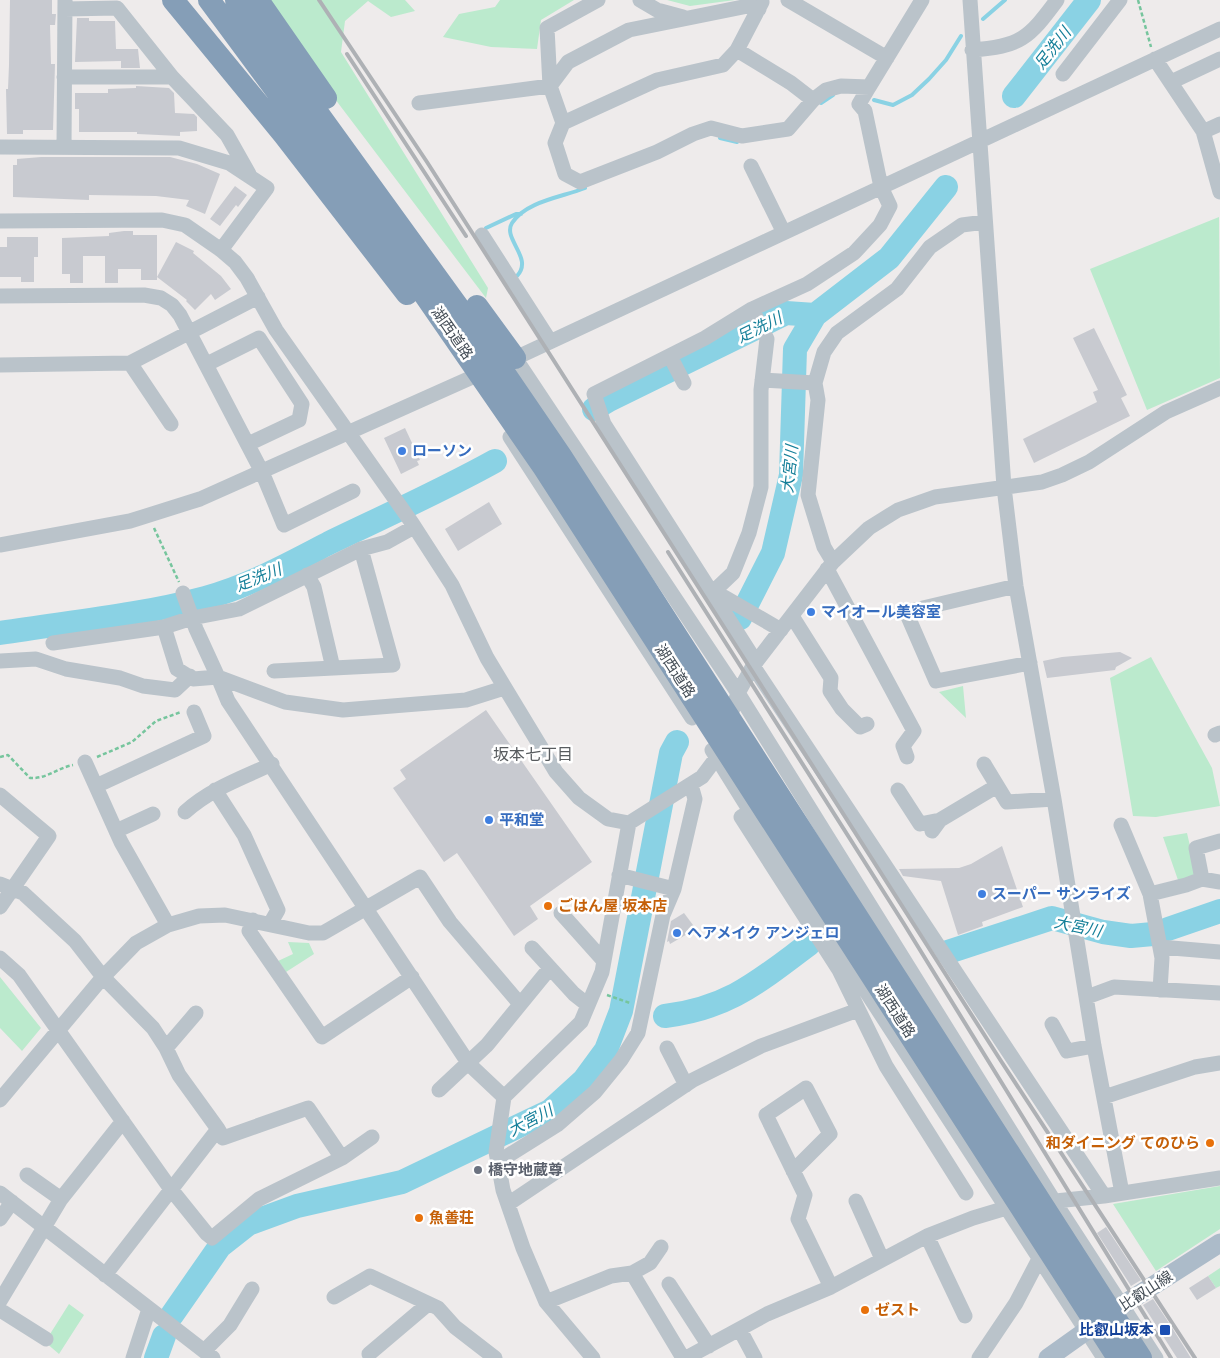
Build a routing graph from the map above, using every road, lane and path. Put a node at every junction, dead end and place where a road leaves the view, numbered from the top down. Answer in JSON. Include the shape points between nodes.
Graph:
{"nodes":[{"id":1,"x":173,"y":0,"type":"edge"},
{"id":2,"x":598,"y":0,"type":"edge"},
{"id":3,"x":640,"y":0,"type":"edge"},
{"id":4,"x":788,"y":0,"type":"edge"},
{"id":5,"x":922,"y":0,"type":"edge"},
{"id":6,"x":1057,"y":0,"type":"edge"},
{"id":7,"x":1120,"y":0,"type":"edge"},
{"id":8,"x":1138,"y":0,"type":"edge"},
{"id":9,"x":975,"y":3,"type":"edge"},
{"id":10,"x":65,"y":4,"type":"edge"},
{"id":11,"x":233,"y":4,"type":"edge"},
{"id":12,"x":761,"y":4,"type":"edge"},
{"id":13,"x":687,"y":19,"type":"junction"},
{"id":14,"x":1220,"y":29,"type":"edge"},
{"id":15,"x":737,"y":50,"type":"junction"},
{"id":16,"x":972,"y":50,"type":"junction"},
{"id":17,"x":887,"y":58,"type":"junction"},
{"id":18,"x":1220,"y":59,"type":"edge"},
{"id":19,"x":1155,"y":60,"type":"junction"},
{"id":20,"x":1063,"y":74,"type":"dead end"},
{"id":21,"x":64,"y":77,"type":"junction"},
{"id":22,"x":172,"y":77,"type":"junction"},
{"id":23,"x":1170,"y":82,"type":"junction"},
{"id":24,"x":550,"y":86,"type":"junction"},
{"id":25,"x":869,"y":88,"type":"junction"},
{"id":26,"x":813,"y":100,"type":"junction"},
{"id":27,"x":419,"y":103,"type":"dead end"},
{"id":28,"x":563,"y":123,"type":"junction"},
{"id":29,"x":980,"y":143,"type":"junction"},
{"id":30,"x":0,"y":147,"type":"edge"},
{"id":31,"x":64,"y":147,"type":"junction"},
{"id":32,"x":751,"y":166,"type":"dead end"},
{"id":33,"x":250,"y":175,"type":"junction"},
{"id":34,"x":881,"y":187,"type":"junction"},
{"id":35,"x":1220,"y":192,"type":"edge"},
{"id":36,"x":0,"y":221,"type":"edge"},
{"id":37,"x":985,"y":222,"type":"junction"},
{"id":38,"x":783,"y":232,"type":"junction"},
{"id":39,"x":482,"y":235,"type":"dead end"},
{"id":40,"x":221,"y":250,"type":"junction"},
{"id":41,"x":0,"y":296,"type":"edge"},
{"id":42,"x":258,"y":297,"type":"junction"},
{"id":43,"x":752,"y":310,"type":"junction"},
{"id":44,"x":191,"y":332,"type":"junction"},
{"id":45,"x":550,"y":341,"type":"junction"},
{"id":46,"x":670,"y":356,"type":"junction"},
{"id":47,"x":515,"y":358,"type":"junction"},
{"id":48,"x":130,"y":364,"type":"junction"},
{"id":49,"x":207,"y":364,"type":"junction"},
{"id":50,"x":0,"y":365,"type":"edge"},
{"id":51,"x":471,"y":378,"type":"junction"},
{"id":52,"x":762,"y":381,"type":"junction"},
{"id":53,"x":684,"y":382,"type":"dead end"},
{"id":54,"x":814,"y":383,"type":"junction"},
{"id":55,"x":1220,"y":388,"type":"edge"},
{"id":56,"x":171,"y":424,"type":"dead end"},
{"id":57,"x":346,"y":432,"type":"junction"},
{"id":58,"x":248,"y":444,"type":"junction"},
{"id":59,"x":262,"y":472,"type":"junction"},
{"id":60,"x":1004,"y":487,"type":"junction"},
{"id":61,"x":353,"y":491,"type":"dead end"},
{"id":62,"x":152,"y":523,"type":"dead end"},
{"id":63,"x":413,"y":525,"type":"junction"},
{"id":64,"x":0,"y":545,"type":"edge"},
{"id":65,"x":361,"y":548,"type":"junction"},
{"id":66,"x":830,"y":565,"type":"junction"},
{"id":67,"x":307,"y":576,"type":"junction"},
{"id":68,"x":1016,"y":586,"type":"junction"},
{"id":69,"x":184,"y":592,"type":"joint"},
{"id":70,"x":718,"y":595,"type":"junction"},
{"id":71,"x":191,"y":615,"type":"junction"},
{"id":72,"x":792,"y":616,"type":"junction"},
{"id":73,"x":164,"y":627,"type":"junction"},
{"id":74,"x":781,"y":630,"type":"junction"},
{"id":75,"x":53,"y":643,"type":"dead end"},
{"id":76,"x":0,"y":661,"type":"edge"},
{"id":77,"x":755,"y":664,"type":"junction"},
{"id":78,"x":1030,"y":664,"type":"junction"},
{"id":79,"x":333,"y":668,"type":"junction"},
{"id":80,"x":274,"y":671,"type":"dead end"},
{"id":81,"x":190,"y":676,"type":"junction"},
{"id":82,"x":218,"y":677,"type":"junction"},
{"id":83,"x":504,"y":688,"type":"junction"},
{"id":84,"x":738,"y":693,"type":"junction"},
{"id":85,"x":194,"y":712,"type":"joint"},
{"id":86,"x":868,"y":724,"type":"dead end"},
{"id":87,"x":0,"y":757,"type":"edge"},
{"id":88,"x":717,"y":757,"type":"junction"},
{"id":89,"x":907,"y":757,"type":"dead end"},
{"id":90,"x":85,"y":762,"type":"junction"},
{"id":91,"x":272,"y":764,"type":"junction"},
{"id":92,"x":984,"y":764,"type":"dead end"},
{"id":93,"x":691,"y":785,"type":"junction"},
{"id":94,"x":96,"y":786,"type":"junction"},
{"id":95,"x":998,"y":786,"type":"junction"},
{"id":96,"x":215,"y":790,"type":"junction"},
{"id":97,"x":898,"y":790,"type":"dead end"},
{"id":98,"x":0,"y":795,"type":"edge"},
{"id":99,"x":1054,"y":799,"type":"junction"},
{"id":100,"x":185,"y":812,"type":"dead end"},
{"id":101,"x":153,"y":814,"type":"dead end"},
{"id":102,"x":634,"y":821,"type":"junction"},
{"id":103,"x":1121,"y":825,"type":"dead end"},
{"id":104,"x":116,"y":830,"type":"junction"},
{"id":105,"x":1220,"y":841,"type":"edge"},
{"id":106,"x":620,"y":875,"type":"junction"},
{"id":107,"x":1202,"y":879,"type":"junction"},
{"id":108,"x":1220,"y":882,"type":"edge"},
{"id":109,"x":6,"y":887,"type":"edge"},
{"id":110,"x":673,"y":888,"type":"junction"},
{"id":111,"x":1150,"y":894,"type":"junction"},
{"id":112,"x":0,"y":907,"type":"edge"},
{"id":113,"x":368,"y":909,"type":"junction"},
{"id":114,"x":560,"y":913,"type":"dead end"},
{"id":115,"x":253,"y":920,"type":"junction"},
{"id":116,"x":168,"y":924,"type":"junction"},
{"id":117,"x":270,"y":924,"type":"junction"},
{"id":118,"x":1160,"y":947,"type":"junction"},
{"id":119,"x":532,"y":948,"type":"dead end"},
{"id":120,"x":1218,"y":948,"type":"edge"},
{"id":121,"x":0,"y":958,"type":"edge"},
{"id":122,"x":603,"y":960,"type":"junction"},
{"id":123,"x":550,"y":968,"type":"junction"},
{"id":124,"x":844,"y":968,"type":"junction"},
{"id":125,"x":103,"y":977,"type":"junction"},
{"id":126,"x":412,"y":977,"type":"junction"},
{"id":127,"x":1160,"y":990,"type":"junction"},
{"id":128,"x":1220,"y":993,"type":"edge"},
{"id":129,"x":603,"y":994,"type":"dead end"},
{"id":130,"x":1087,"y":997,"type":"junction"},
{"id":131,"x":520,"y":1004,"type":"junction"},
{"id":132,"x":588,"y":1005,"type":"junction"},
{"id":133,"x":635,"y":1005,"type":"dead end"},
{"id":134,"x":858,"y":1010,"type":"junction"},
{"id":135,"x":196,"y":1014,"type":"dead end"},
{"id":136,"x":1052,"y":1024,"type":"dead end"},
{"id":137,"x":58,"y":1030,"type":"junction"},
{"id":138,"x":1094,"y":1046,"type":"junction"},
{"id":139,"x":166,"y":1048,"type":"junction"},
{"id":140,"x":666,"y":1048,"type":"dead end"},
{"id":141,"x":1220,"y":1063,"type":"edge"},
{"id":142,"x":469,"y":1064,"type":"junction"},
{"id":143,"x":686,"y":1084,"type":"junction"},
{"id":144,"x":439,"y":1090,"type":"dead end"},
{"id":145,"x":2,"y":1094,"type":"edge"},
{"id":146,"x":504,"y":1097,"type":"junction"},
{"id":147,"x":1104,"y":1097,"type":"junction"},
{"id":148,"x":123,"y":1121,"type":"junction"},
{"id":149,"x":218,"y":1129,"type":"junction"},
{"id":150,"x":372,"y":1137,"type":"dead end"},
{"id":151,"x":971,"y":1154,"type":"junction"},
{"id":152,"x":497,"y":1157,"type":"junction"},
{"id":153,"x":342,"y":1158,"type":"junction"},
{"id":154,"x":951,"y":1168,"type":"junction"},
{"id":155,"x":793,"y":1171,"type":"junction"},
{"id":156,"x":27,"y":1176,"type":"dead end"},
{"id":157,"x":1220,"y":1178,"type":"edge"},
{"id":158,"x":170,"y":1188,"type":"junction"},
{"id":159,"x":966,"y":1193,"type":"dead end"},
{"id":160,"x":1122,"y":1193,"type":"junction"},
{"id":161,"x":1104,"y":1196,"type":"junction"},
{"id":162,"x":6,"y":1198,"type":"edge"},
{"id":163,"x":61,"y":1199,"type":"junction"},
{"id":164,"x":856,"y":1201,"type":"dead end"},
{"id":165,"x":1054,"y":1201,"type":"junction"},
{"id":166,"x":508,"y":1204,"type":"junction"},
{"id":167,"x":1004,"y":1207,"type":"junction"},
{"id":168,"x":0,"y":1219,"type":"edge"},
{"id":169,"x":43,"y":1227,"type":"junction"},
{"id":170,"x":927,"y":1236,"type":"junction"},
{"id":171,"x":1220,"y":1243,"type":"edge"},
{"id":172,"x":661,"y":1247,"type":"dead end"},
{"id":173,"x":882,"y":1258,"type":"junction"},
{"id":174,"x":1039,"y":1259,"type":"junction"},
{"id":175,"x":632,"y":1273,"type":"junction"},
{"id":176,"x":105,"y":1275,"type":"junction"},
{"id":177,"x":670,"y":1284,"type":"dead end"},
{"id":178,"x":831,"y":1287,"type":"junction"},
{"id":179,"x":252,"y":1289,"type":"dead end"},
{"id":180,"x":334,"y":1297,"type":"dead end"},
{"id":181,"x":0,"y":1301,"type":"edge"},
{"id":182,"x":546,"y":1302,"type":"junction"},
{"id":183,"x":428,"y":1304,"type":"junction"},
{"id":184,"x":1122,"y":1306,"type":"junction"},
{"id":185,"x":149,"y":1309,"type":"junction"},
{"id":186,"x":0,"y":1310,"type":"edge"},
{"id":187,"x":965,"y":1316,"type":"dead end"},
{"id":188,"x":740,"y":1330,"type":"junction"},
{"id":189,"x":1087,"y":1331,"type":"junction"},
{"id":190,"x":46,"y":1339,"type":"dead end"},
{"id":191,"x":709,"y":1346,"type":"junction"},
{"id":192,"x":208,"y":1354,"type":"edge"},
{"id":193,"x":369,"y":1354,"type":"dead end"},
{"id":194,"x":133,"y":1358,"type":"edge"},
{"id":195,"x":495,"y":1358,"type":"edge"},
{"id":196,"x":593,"y":1358,"type":"edge"},
{"id":197,"x":685,"y":1358,"type":"edge"},
{"id":198,"x":755,"y":1358,"type":"edge"},
{"id":199,"x":979,"y":1358,"type":"edge"},
{"id":200,"x":1048,"y":1358,"type":"edge"},
{"id":201,"x":1104,"y":1358,"type":"edge"},
{"id":202,"x":1118,"y":1358,"type":"edge"},
{"id":203,"x":1141,"y":1358,"type":"edge"},
{"id":204,"x":1156,"y":1358,"type":"edge"}],
"edges":[{"from":1,"to":51,"type":"highway","via":[[284,135]]},
{"from":2,"to":24,"type":"street","via":[[548,28]]},
{"from":3,"to":13,"type":"street","via":[[657,10]]},
{"from":4,"to":17,"type":"street"},
{"from":5,"to":17,"type":"street"},
{"from":6,"to":16,"type":"street","via":[[1041,22],[1021,40],[1001,48]]},
{"from":7,"to":20,"type":"street"},
{"from":8,"to":19,"type":"path"},
{"from":9,"to":16,"type":"street"},
{"from":10,"to":21,"type":"street"},
{"from":10,"to":22,"type":"street","via":[[117,8]]},
{"from":11,"to":47,"type":"highway","via":[[330,104]]},
{"from":11,"to":202,"type":"highway","name":"湖西道路","via":[[388,242],[544,468]]},
{"from":11,"to":203,"type":"highway","name":"湖西道路","via":[[410,239],[561,456]]},
{"from":12,"to":13,"type":"street"},
{"from":12,"to":15,"type":"street"},
{"from":13,"to":24,"type":"street","via":[[629,30],[568,62]]},
{"from":14,"to":19,"type":"street"},
{"from":15,"to":26,"type":"street"},
{"from":15,"to":28,"type":"street","via":[[723,66],[657,80]]},
{"from":16,"to":29,"type":"street"},
{"from":17,"to":25,"type":"street"},
{"from":18,"to":23,"type":"street"},
{"from":19,"to":23,"type":"street"},
{"from":19,"to":29,"type":"street"},
{"from":21,"to":22,"type":"street"},
{"from":21,"to":31,"type":"street"},
{"from":22,"to":33,"type":"street","via":[[227,135]]},
{"from":23,"to":35,"type":"street","via":[[1203,131]]},
{"from":24,"to":27,"type":"street"},
{"from":24,"to":28,"type":"street"},
{"from":25,"to":26,"type":"street","via":[[841,86],[826,90]]},
{"from":25,"to":34,"type":"street","via":[[859,104],[865,111]]},
{"from":26,"to":28,"type":"street","via":[[788,128],[742,136],[711,128],[580,182],[565,174],[556,143]]},
{"from":29,"to":34,"type":"street"},
{"from":29,"to":37,"type":"street"},
{"from":30,"to":31,"type":"street"},
{"from":31,"to":33,"type":"street","via":[[179,148],[213,157]]},
{"from":32,"to":38,"type":"street"},
{"from":33,"to":40,"type":"street","via":[[267,188]]},
{"from":34,"to":38,"type":"street"},
{"from":34,"to":43,"type":"street","via":[[890,206],[880,225],[854,253],[807,284]]},
{"from":36,"to":40,"type":"street","via":[[162,220],[185,225]]},
{"from":37,"to":54,"type":"street","via":[[962,226],[930,248],[897,289],[837,333],[824,352]]},
{"from":37,"to":60,"type":"street"},
{"from":38,"to":45,"type":"street"},
{"from":39,"to":45,"type":"street"},
{"from":40,"to":42,"type":"street","via":[[235,262]]},
{"from":41,"to":44,"type":"street","via":[[144,295],[161,298],[172,304]]},
{"from":42,"to":44,"type":"street"},
{"from":42,"to":57,"type":"street","via":[[276,330]]},
{"from":43,"to":46,"type":"street"},
{"from":43,"to":52,"type":"street","via":[[767,339]]},
{"from":44,"to":48,"type":"street"},
{"from":44,"to":49,"type":"street"},
{"from":45,"to":47,"type":"street"},
{"from":46,"to":53,"type":"street"},
{"from":46,"to":70,"type":"street","via":[[594,394],[604,424]]},
{"from":47,"to":51,"type":"street"},
{"from":47,"to":84,"type":"street"},
{"from":48,"to":50,"type":"street"},
{"from":48,"to":56,"type":"street"},
{"from":49,"to":58,"type":"street"},
{"from":49,"to":58,"type":"street","via":[[259,338],[302,404],[299,420]]},
{"from":51,"to":57,"type":"street"},
{"from":51,"to":88,"type":"street"},
{"from":52,"to":54,"type":"street"},
{"from":52,"to":70,"type":"street","via":[[761,487],[749,533],[733,573]]},
{"from":54,"to":66,"type":"street","via":[[818,400],[808,495]]},
{"from":55,"to":60,"type":"street","via":[[1166,412],[1089,462],[1062,475],[1042,482]]},
{"from":57,"to":59,"type":"street"},
{"from":57,"to":63,"type":"street"},
{"from":58,"to":59,"type":"street"},
{"from":59,"to":61,"type":"street","via":[[284,525]]},
{"from":59,"to":64,"type":"street","via":[[200,499],[130,521]]},
{"from":60,"to":66,"type":"street","via":[[935,496],[898,510],[869,528]]},
{"from":60,"to":68,"type":"street"},
{"from":62,"to":69,"type":"path"},
{"from":63,"to":65,"type":"street","via":[[386,542]]},
{"from":63,"to":83,"type":"street","via":[[452,585]]},
{"from":65,"to":67,"type":"street"},
{"from":65,"to":79,"type":"street","via":[[393,665]]},
{"from":66,"to":72,"type":"street"},
{"from":66,"to":89,"type":"street","via":[[914,731],[902,746]]},
{"from":67,"to":71,"type":"street","via":[[239,609]]},
{"from":67,"to":79,"type":"street","via":[[314,587]]},
{"from":68,"to":78,"type":"street"},
{"from":68,"to":78,"type":"street","via":[[906,612],[936,681]]},
{"from":69,"to":71,"type":"street"},
{"from":70,"to":74,"type":"street"},
{"from":70,"to":77,"type":"street"},
{"from":71,"to":73,"type":"street"},
{"from":71,"to":82,"type":"street"},
{"from":72,"to":74,"type":"street"},
{"from":72,"to":86,"type":"street","via":[[831,678],[830,691],[842,709],[860,727]]},
{"from":73,"to":75,"type":"street"},
{"from":73,"to":81,"type":"street","via":[[177,669]]},
{"from":74,"to":77,"type":"street"},
{"from":76,"to":81,"type":"street","via":[[36,659],[66,669],[175,690]]},
{"from":77,"to":84,"type":"street"},
{"from":77,"to":161,"type":"street"},
{"from":78,"to":99,"type":"street"},
{"from":79,"to":80,"type":"street"},
{"from":81,"to":82,"type":"street","via":[[194,679]]},
{"from":82,"to":83,"type":"street","via":[[285,702],[343,710],[466,700]]},
{"from":82,"to":91,"type":"street","via":[[228,701]]},
{"from":83,"to":102,"type":"street","via":[[556,772],[579,798],[608,819]]},
{"from":84,"to":88,"type":"street"},
{"from":84,"to":165,"type":"street"},
{"from":85,"to":90,"type":"path","via":[[192,708],[156,721],[132,742]]},
{"from":85,"to":94,"type":"street","via":[[204,736]]},
{"from":87,"to":90,"type":"path","via":[[8,755],[30,778],[38,779]]},
{"from":88,"to":93,"type":"street","via":[[702,777]]},
{"from":88,"to":124,"type":"street"},
{"from":90,"to":94,"type":"street"},
{"from":91,"to":96,"type":"street"},
{"from":91,"to":113,"type":"street"},
{"from":92,"to":95,"type":"street"},
{"from":93,"to":102,"type":"street"},
{"from":93,"to":110,"type":"street","via":[[695,799]]},
{"from":94,"to":104,"type":"street"},
{"from":95,"to":97,"type":"street","via":[[936,825],[920,824]]},
{"from":95,"to":99,"type":"street","via":[[1007,802]]},
{"from":96,"to":100,"type":"street"},
{"from":96,"to":117,"type":"street","via":[[244,835],[278,910]]},
{"from":98,"to":109,"type":"street","via":[[49,836]]},
{"from":99,"to":130,"type":"street"},
{"from":101,"to":104,"type":"street"},
{"from":102,"to":106,"type":"street"},
{"from":103,"to":111,"type":"street"},
{"from":104,"to":116,"type":"street"},
{"from":105,"to":107,"type":"street","via":[[1196,848]]},
{"from":106,"to":110,"type":"street"},
{"from":106,"to":122,"type":"street"},
{"from":107,"to":108,"type":"street"},
{"from":107,"to":111,"type":"street"},
{"from":109,"to":112,"type":"street"},
{"from":109,"to":125,"type":"street","via":[[23,893],[75,941]]},
{"from":110,"to":152,"type":"street","via":[[663,915],[638,1033],[621,1060],[595,1092],[557,1125]]},
{"from":111,"to":118,"type":"street"},
{"from":113,"to":117,"type":"street","via":[[323,933]]},
{"from":113,"to":126,"type":"street"},
{"from":113,"to":131,"type":"street","via":[[420,877],[450,922]]},
{"from":114,"to":122,"type":"street"},
{"from":115,"to":116,"type":"street","via":[[224,915],[199,916]]},
{"from":115,"to":117,"type":"street"},
{"from":115,"to":126,"type":"street","via":[[249,931],[322,1037]]},
{"from":116,"to":125,"type":"street","via":[[136,943]]},
{"from":118,"to":120,"type":"street"},
{"from":118,"to":127,"type":"street"},
{"from":119,"to":123,"type":"street"},
{"from":121,"to":137,"type":"street","via":[[19,974]]},
{"from":122,"to":132,"type":"street","via":[[602,972]]},
{"from":123,"to":131,"type":"street"},
{"from":123,"to":132,"type":"street"},
{"from":124,"to":134,"type":"street"},
{"from":124,"to":151,"type":"street"},
{"from":125,"to":137,"type":"street"},
{"from":125,"to":139,"type":"street","via":[[153,1028]]},
{"from":126,"to":142,"type":"street"},
{"from":127,"to":128,"type":"street"},
{"from":127,"to":130,"type":"street","via":[[1114,987]]},
{"from":129,"to":133,"type":"path"},
{"from":130,"to":138,"type":"street"},
{"from":131,"to":142,"type":"street"},
{"from":132,"to":146,"type":"street","via":[[581,1022]]},
{"from":134,"to":143,"type":"street","via":[[761,1046]]},
{"from":134,"to":154,"type":"street","via":[[886,1066]]},
{"from":135,"to":139,"type":"street"},
{"from":136,"to":138,"type":"street","via":[[1067,1051]]},
{"from":137,"to":145,"type":"street"},
{"from":137,"to":148,"type":"street"},
{"from":138,"to":147,"type":"street"},
{"from":139,"to":149,"type":"street","via":[[179,1075]]},
{"from":140,"to":143,"type":"street"},
{"from":141,"to":147,"type":"street","via":[[1195,1067]]},
{"from":142,"to":144,"type":"street"},
{"from":142,"to":146,"type":"street"},
{"from":143,"to":166,"type":"street"},
{"from":146,"to":152,"type":"street"},
{"from":147,"to":160,"type":"street"},
{"from":148,"to":158,"type":"street"},
{"from":148,"to":163,"type":"street"},
{"from":149,"to":153,"type":"street","via":[[223,1138],[308,1108]]},
{"from":149,"to":158,"type":"street"},
{"from":150,"to":153,"type":"street"},
{"from":151,"to":154,"type":"street"},
{"from":151,"to":167,"type":"street"},
{"from":152,"to":166,"type":"street"},
{"from":153,"to":158,"type":"street","via":[[259,1199],[212,1238]]},
{"from":154,"to":159,"type":"street"},
{"from":155,"to":155,"type":"street","via":[[766,1115],[806,1088],[830,1134]]},
{"from":155,"to":178,"type":"street","via":[[805,1195],[798,1219]]},
{"from":156,"to":163,"type":"street"},
{"from":157,"to":160,"type":"street"},
{"from":158,"to":176,"type":"street"},
{"from":160,"to":161,"type":"street"},
{"from":161,"to":165,"type":"street"},
{"from":162,"to":168,"type":"street"},
{"from":162,"to":169,"type":"street"},
{"from":163,"to":169,"type":"street"},
{"from":164,"to":173,"type":"street"},
{"from":165,"to":167,"type":"street"},
{"from":165,"to":184,"type":"street"},
{"from":166,"to":182,"type":"street"},
{"from":167,"to":170,"type":"street"},
{"from":167,"to":174,"type":"street"},
{"from":169,"to":176,"type":"street"},
{"from":169,"to":181,"type":"street"},
{"from":170,"to":173,"type":"street"},
{"from":170,"to":187,"type":"street"},
{"from":171,"to":184,"type":"main road","name":"比叡山線"},
{"from":172,"to":175,"type":"street","via":[[650,1263]]},
{"from":173,"to":178,"type":"street"},
{"from":174,"to":189,"type":"street"},
{"from":174,"to":199,"type":"street","via":[[1016,1303]]},
{"from":175,"to":182,"type":"street","via":[[611,1276]]},
{"from":175,"to":197,"type":"street"},
{"from":176,"to":185,"type":"street"},
{"from":177,"to":191,"type":"street"},
{"from":178,"to":188,"type":"street","via":[[767,1314]]},
{"from":179,"to":192,"type":"street"},
{"from":180,"to":183,"type":"street","via":[[370,1276]]},
{"from":182,"to":196,"type":"street"},
{"from":183,"to":193,"type":"street"},
{"from":183,"to":195,"type":"street","via":[[438,1308],[454,1327]]},
{"from":184,"to":189,"type":"main road","name":"比叡山線"},
{"from":184,"to":204,"type":"street"},
{"from":185,"to":192,"type":"street"},
{"from":185,"to":194,"type":"street"},
{"from":186,"to":190,"type":"street"},
{"from":188,"to":191,"type":"street"},
{"from":188,"to":198,"type":"street"},
{"from":189,"to":200,"type":"main road","name":"比叡山線"},
{"from":189,"to":201,"type":"street"},
{"from":191,"to":197,"type":"street"}]}
